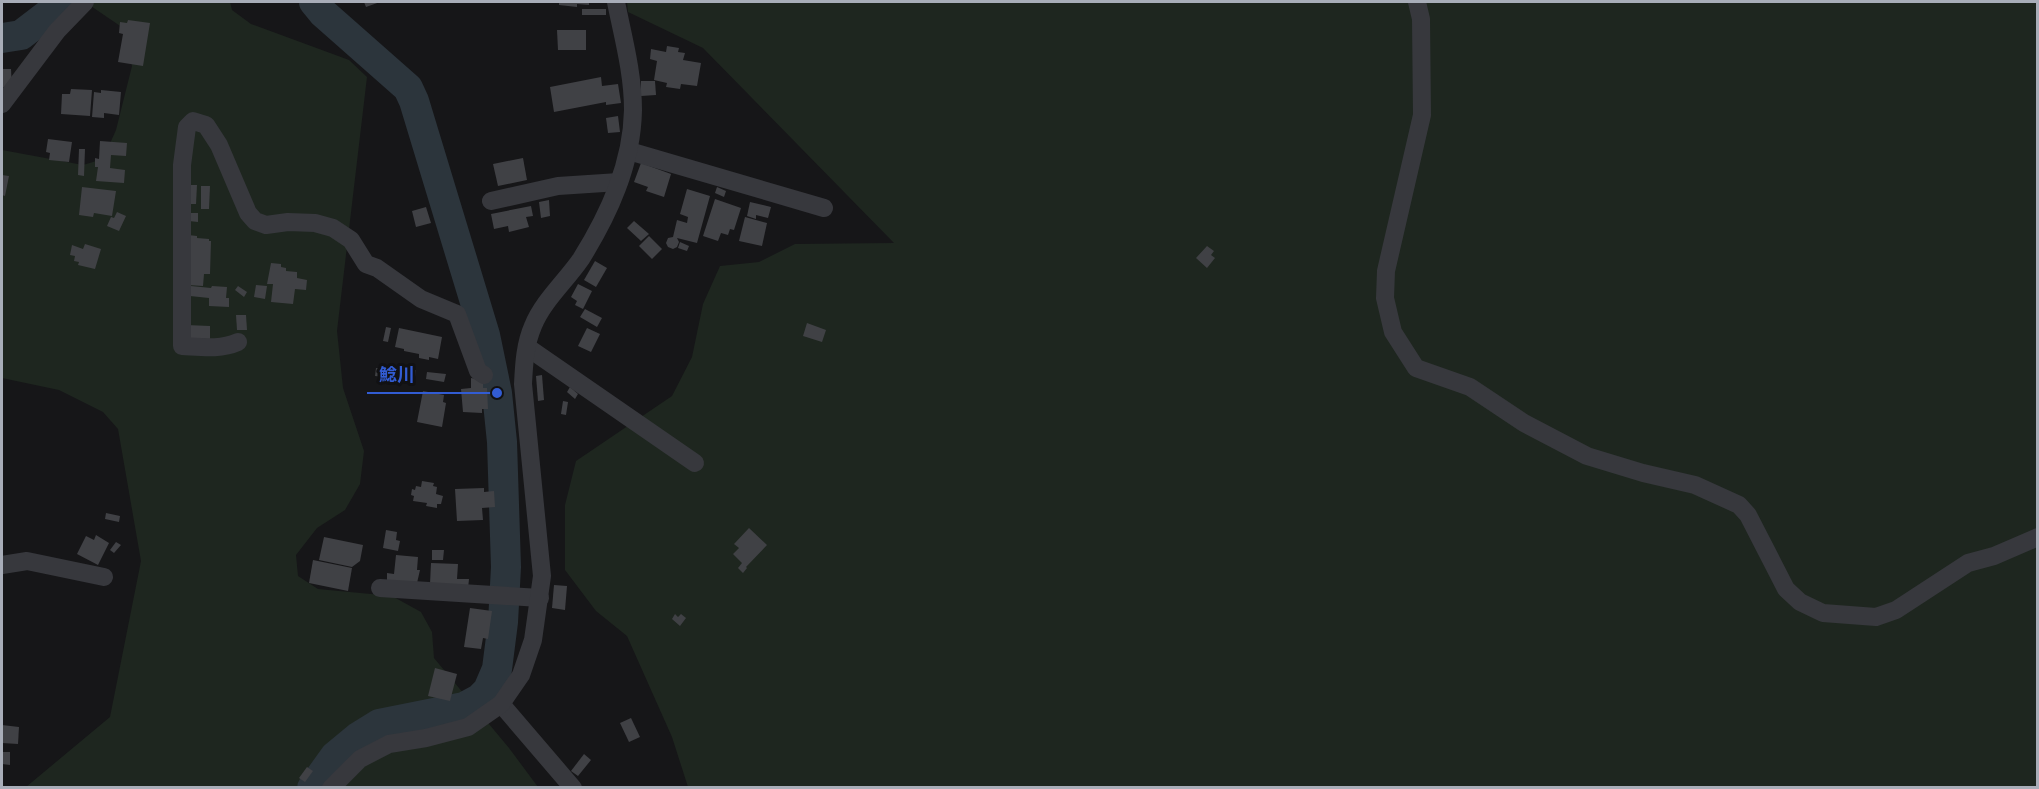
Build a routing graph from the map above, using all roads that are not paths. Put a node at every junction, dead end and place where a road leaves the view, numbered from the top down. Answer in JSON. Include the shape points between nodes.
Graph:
{"nodes":[{"id":1,"x":85,"y":2,"type":"edge"},
{"id":2,"x":616,"y":2,"type":"edge"},
{"id":3,"x":1417,"y":2,"type":"edge"},
{"id":4,"x":2,"y":104,"type":"edge"},
{"id":5,"x":629,"y":151,"type":"junction"},
{"id":6,"x":619,"y":182,"type":"junction"},
{"id":7,"x":491,"y":201,"type":"dead end"},
{"id":8,"x":824,"y":208,"type":"dead end"},
{"id":9,"x":238,"y":342,"type":"dead end"},
{"id":10,"x":527,"y":347,"type":"junction"},
{"id":11,"x":483,"y":375,"type":"dead end"},
{"id":12,"x":695,"y":463,"type":"dead end"},
{"id":13,"x":2037,"y":537,"type":"edge"},
{"id":14,"x":2,"y":565,"type":"edge"},
{"id":15,"x":104,"y":577,"type":"dead end"},
{"id":16,"x":380,"y":588,"type":"dead end"},
{"id":17,"x":540,"y":598,"type":"junction"},
{"id":18,"x":501,"y":704,"type":"junction"},
{"id":19,"x":330,"y":788,"type":"edge"},
{"id":20,"x":573,"y":788,"type":"edge"}],
"edges":[{"from":1,"to":4,"type":"street"},
{"from":2,"to":5,"type":"street","via":[[633,110]]},
{"from":3,"to":13,"type":"street","via":[[1421,19],[1422,115],[1386,271],[1385,298],[1393,332],[1416,368],[1470,387],[1524,423],[1587,456],[1695,485],[1739,505],[1786,589],[1800,602],[1823,613],[1876,617],[1896,610],[1968,562],[1994,556]]},
{"from":5,"to":6,"type":"street"},
{"from":5,"to":8,"type":"street"},
{"from":6,"to":7,"type":"street","via":[[558,186]]},
{"from":6,"to":10,"type":"street","via":[[580,259],[534,324]]},
{"from":9,"to":11,"type":"street","via":[[209,348],[182,345],[182,165],[187,127],[193,121],[206,125],[219,145],[255,221],[266,225],[315,223],[333,228],[351,240],[366,264],[421,299],[457,314],[478,371]]},
{"from":10,"to":12,"type":"street"},
{"from":10,"to":17,"type":"street","via":[[523,384],[542,576]]},
{"from":14,"to":15,"type":"street","via":[[27,561]]},
{"from":16,"to":17,"type":"street"},
{"from":17,"to":18,"type":"street","via":[[533,640],[521,675]]},
{"from":18,"to":19,"type":"street","via":[[468,727],[389,744],[360,759]]},
{"from":18,"to":20,"type":"street"}]}
